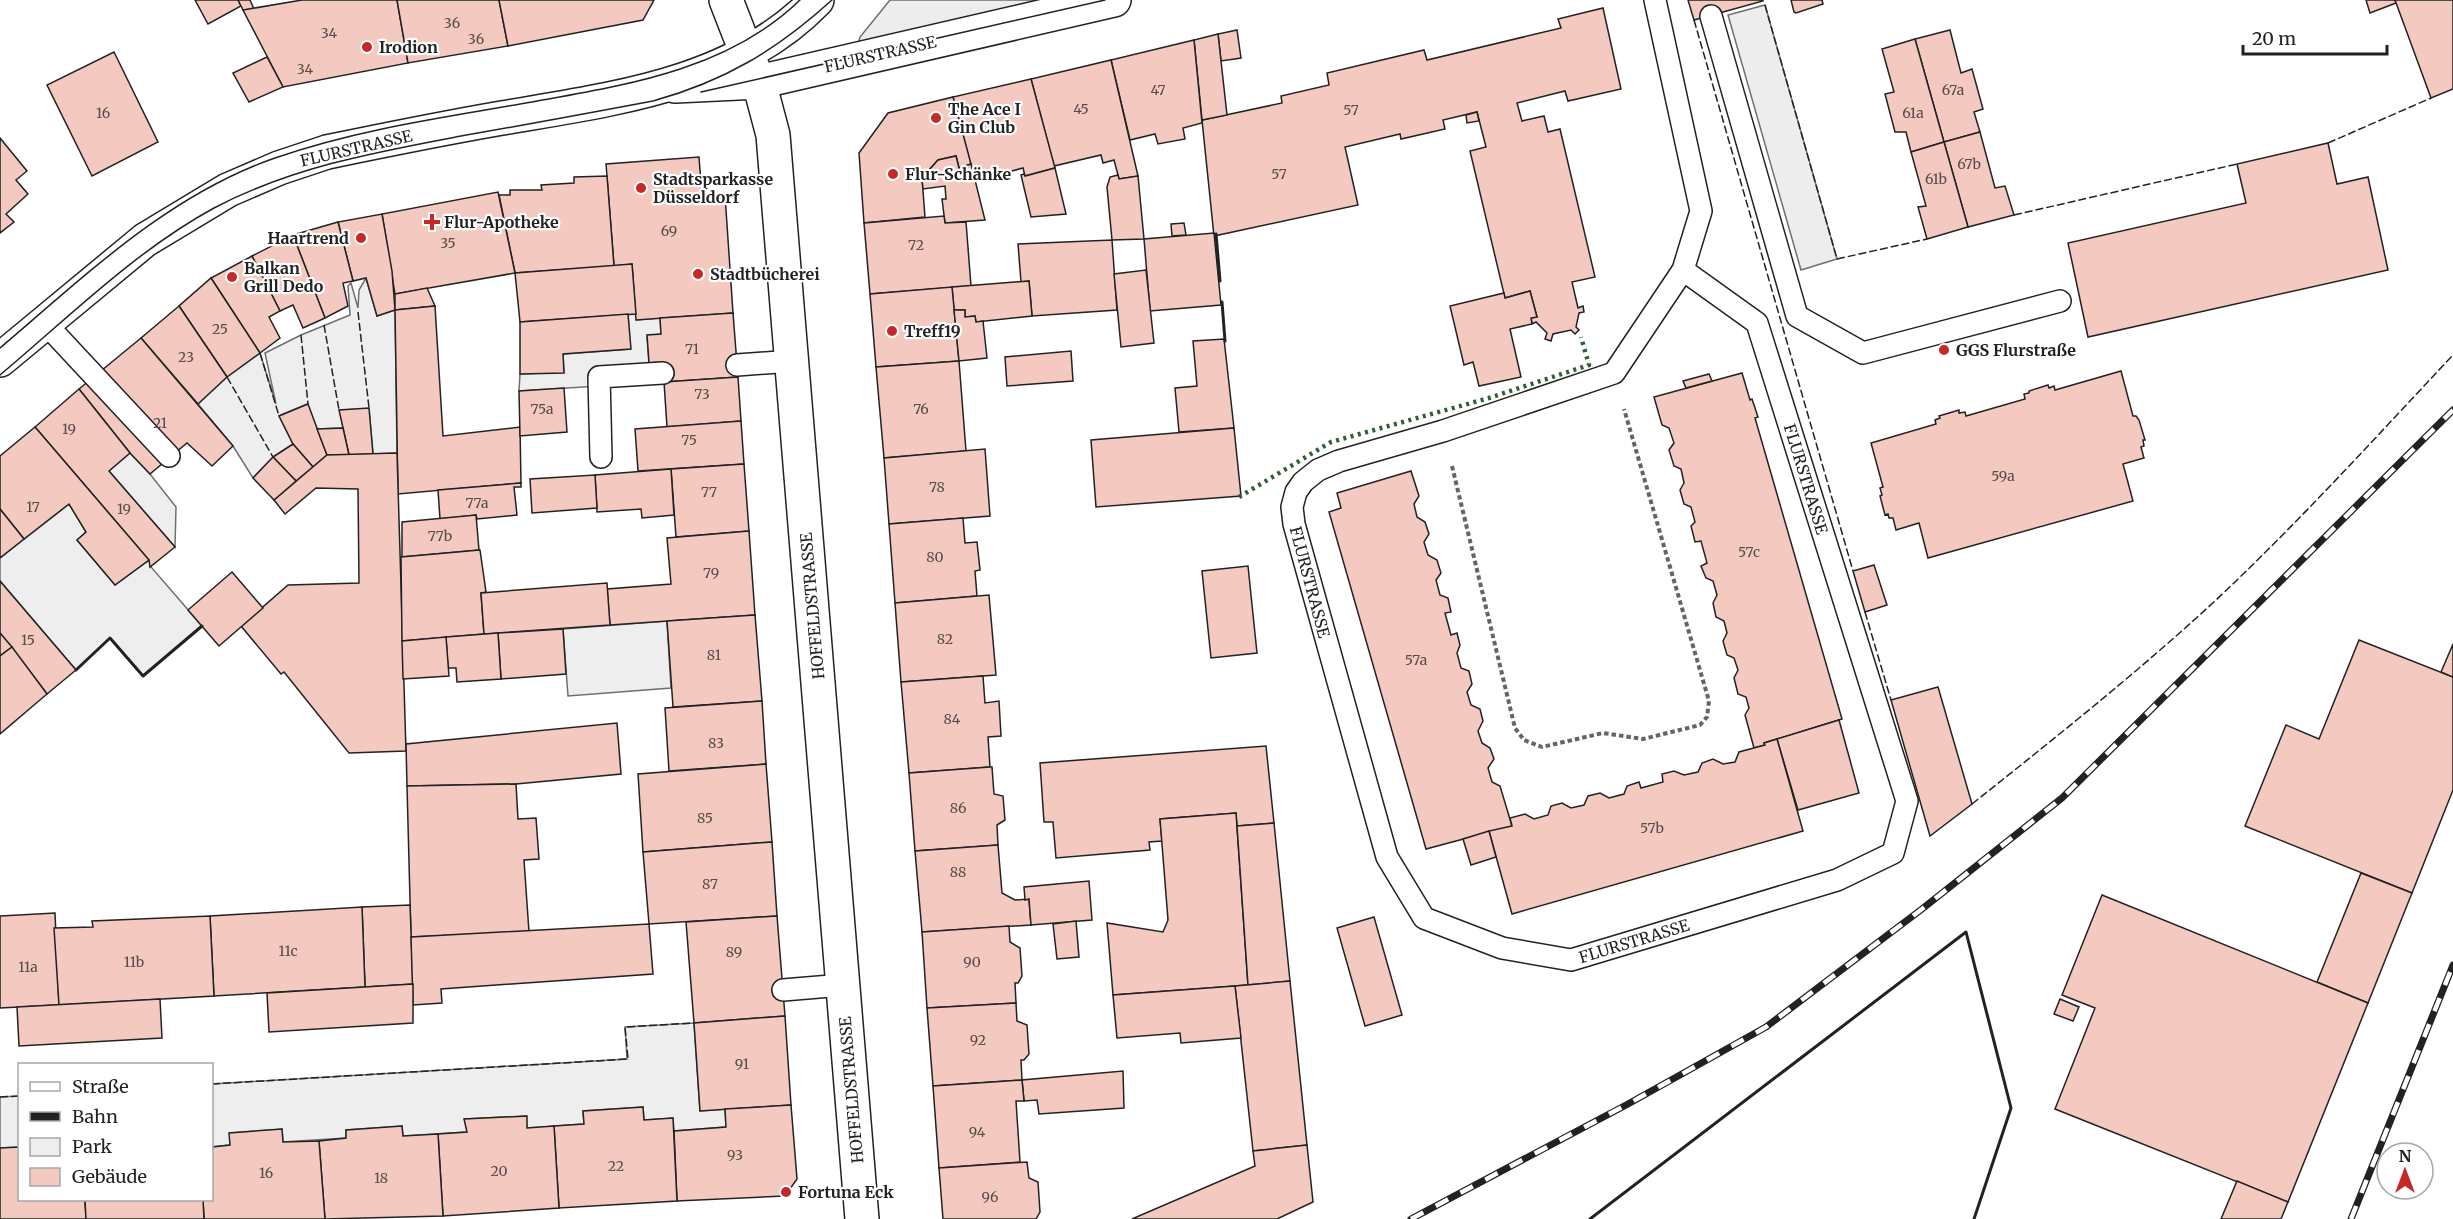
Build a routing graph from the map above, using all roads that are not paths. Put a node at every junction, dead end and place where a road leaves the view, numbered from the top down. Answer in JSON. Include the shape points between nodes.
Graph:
{"nodes":[{"id":1,"x":726,"y":0,"type":"edge"},
{"id":2,"x":817,"y":0,"type":"edge"},
{"id":3,"x":1655,"y":0,"type":"edge"},
{"id":4,"x":1098,"y":2,"type":"edge"},
{"id":5,"x":1711,"y":16,"type":"dead end"},
{"id":6,"x":753,"y":68,"type":"junction"},
{"id":7,"x":1683,"y":270,"type":"junction"},
{"id":8,"x":2060,"y":301,"type":"dead end"},
{"id":9,"x":44,"y":321,"type":"junction"},
{"id":10,"x":0,"y":360,"type":"edge"},
{"id":11,"x":792,"y":361,"type":"junction"},
{"id":12,"x":737,"y":365,"type":"dead end"},
{"id":13,"x":663,"y":373,"type":"dead end"},
{"id":14,"x":169,"y":456,"type":"dead end"},
{"id":15,"x":601,"y":457,"type":"dead end"},
{"id":16,"x":843,"y":985,"type":"junction"},
{"id":17,"x":783,"y":990,"type":"dead end"},
{"id":18,"x":862,"y":1219,"type":"edge"}],
"edges":[{"from":1,"to":6,"type":"street","name":"HOFFELDSTRASSE"},
{"from":2,"to":6,"type":"street"},
{"from":3,"to":7,"type":"lane","via":[[1701,211]]},
{"from":4,"to":6,"type":"street","name":"FLURSTRASSE"},
{"from":5,"to":8,"type":"lane","via":[[1797,316],[1863,353]]},
{"from":6,"to":9,"type":"street","name":"FLURSTRASSE","via":[[711,70],[663,86],[327,152],[279,168],[228,190],[145,240]]},
{"from":6,"to":11,"type":"street","name":"HOFFELDSTRASSE","via":[[773,135]]},
{"from":7,"to":7,"type":"lane","name":"FLURSTRASSE","via":[[1757,323],[1906,801],[1893,854],[1838,880],[1571,960],[1502,948],[1424,918],[1387,857],[1294,524],[1292,507],[1296,492],[1318,470],[1339,461],[1443,431],[1614,373]]},
{"from":9,"to":10,"type":"street","name":"FLURSTRASSE"},
{"from":9,"to":14,"type":"lane"},
{"from":11,"to":12,"type":"lane"},
{"from":11,"to":16,"type":"street","name":"HOFFELDSTRASSE"},
{"from":13,"to":15,"type":"lane","via":[[599,376]]},
{"from":16,"to":17,"type":"lane"},
{"from":16,"to":18,"type":"street","name":"HOFFELDSTRASSE"}]}
